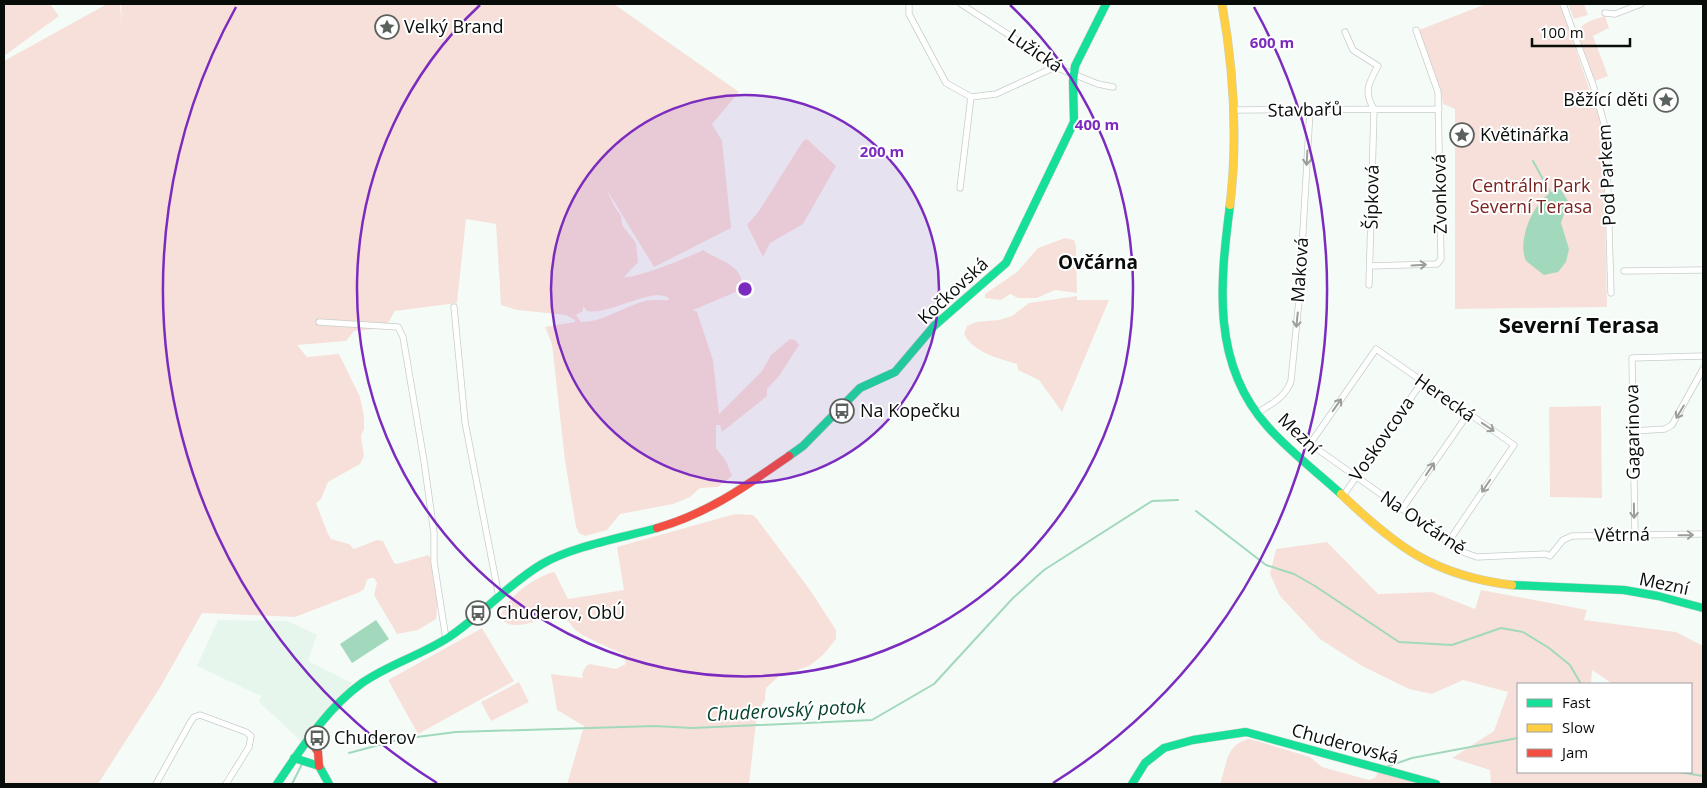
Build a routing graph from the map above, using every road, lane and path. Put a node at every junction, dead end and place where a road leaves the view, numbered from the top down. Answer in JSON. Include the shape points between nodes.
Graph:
{"nodes":[{"id":1,"x":909,"y":4,"type":"edge"},
{"id":2,"x":962,"y":4,"type":"edge"},
{"id":3,"x":1106,"y":4,"type":"edge"},
{"id":4,"x":1222,"y":4,"type":"edge"},
{"id":5,"x":1563,"y":4,"type":"edge"},
{"id":6,"x":1641,"y":4,"type":"edge"},
{"id":7,"x":1605,"y":13,"type":"dead end"},
{"id":8,"x":1416,"y":30,"type":"dead end"},
{"id":9,"x":1344,"y":32,"type":"dead end"},
{"id":10,"x":1055,"y":67,"type":"junction"},
{"id":11,"x":1073,"y":75,"type":"junction"},
{"id":12,"x":1113,"y":87,"type":"dead end"},
{"id":13,"x":971,"y":97,"type":"junction"},
{"id":14,"x":1374,"y":109,"type":"junction"},
{"id":15,"x":1439,"y":109,"type":"junction"},
{"id":16,"x":1235,"y":110,"type":"junction"},
{"id":17,"x":1310,"y":110,"type":"junction"},
{"id":18,"x":960,"y":188,"type":"dead end"},
{"id":19,"x":1370,"y":266,"type":"junction"},
{"id":20,"x":1703,"y":270,"type":"edge"},
{"id":21,"x":1624,"y":271,"type":"dead end"},
{"id":22,"x":1370,"y":285,"type":"dead end"},
{"id":23,"x":1611,"y":293,"type":"dead end"},
{"id":24,"x":454,"y":307,"type":"dead end"},
{"id":25,"x":319,"y":322,"type":"dead end"},
{"id":26,"x":1703,"y":356,"type":"edge"},
{"id":27,"x":1703,"y":369,"type":"edge"},
{"id":28,"x":1422,"y":382,"type":"junction"},
{"id":29,"x":1256,"y":413,"type":"junction"},
{"id":30,"x":1468,"y":414,"type":"junction"},
{"id":31,"x":1634,"y":431,"type":"junction"},
{"id":32,"x":1310,"y":444,"type":"joint"},
{"id":33,"x":1356,"y":477,"type":"junction"},
{"id":34,"x":1342,"y":496,"type":"junction"},
{"id":35,"x":1402,"y":509,"type":"junction"},
{"id":36,"x":1703,"y":534,"type":"edge"},
{"id":37,"x":1635,"y":535,"type":"junction"},
{"id":38,"x":1449,"y":541,"type":"junction"},
{"id":39,"x":1550,"y":556,"type":"joint"},
{"id":40,"x":499,"y":597,"type":"junction"},
{"id":41,"x":1703,"y":608,"type":"edge"},
{"id":42,"x":446,"y":639,"type":"junction"},
{"id":43,"x":309,"y":738,"type":"junction"},
{"id":44,"x":297,"y":759,"type":"junction"},
{"id":45,"x":319,"y":759,"type":"junction"},
{"id":46,"x":156,"y":784,"type":"edge"},
{"id":47,"x":226,"y":784,"type":"edge"},
{"id":48,"x":277,"y":784,"type":"edge"},
{"id":49,"x":329,"y":784,"type":"edge"},
{"id":50,"x":1132,"y":784,"type":"edge"},
{"id":51,"x":1436,"y":784,"type":"edge"}],
"edges":[{"from":1,"to":13,"type":"street","via":[[909,14],[946,83]]},
{"from":2,"to":10,"type":"street","name":"Lužická"},
{"from":3,"to":11,"type":"street","name":"Kočkovská","via":[[1076,61]]},
{"from":4,"to":16,"type":"street","name":"Mezní"},
{"from":5,"to":23,"type":"street","name":"Pod Parkem","via":[[1596,92],[1606,130]]},
{"from":6,"to":7,"type":"street","via":[[1616,14]]},
{"from":8,"to":15,"type":"street","name":"Zvonková","via":[[1437,85]]},
{"from":9,"to":14,"type":"street","name":"Stavbařů","via":[[1353,50],[1378,66],[1367,86],[1368,99]]},
{"from":10,"to":11,"type":"street","name":"Lužická"},
{"from":10,"to":13,"type":"street","via":[[996,94]]},
{"from":11,"to":12,"type":"street","name":"Lužická"},
{"from":11,"to":40,"type":"street","name":"Kočkovská","via":[[1074,122],[1006,263],[934,326],[895,372],[860,388],[803,446],[724,501],[685,520],[544,563]]},
{"from":13,"to":18,"type":"street"},
{"from":14,"to":15,"type":"street","name":"Stavbařů"},
{"from":14,"to":17,"type":"street","name":"Stavbařů"},
{"from":14,"to":19,"type":"street","name":"Šípková"},
{"from":19,"to":15,"type":"street","name":"Zvonková","one_way":true,"via":[[1419,266],[1437,264],[1441,259]]},
{"from":16,"to":17,"type":"street","name":"Stavbařů"},
{"from":16,"to":29,"type":"street","name":"Mezní","via":[[1234,161],[1220,308],[1230,358]]},
{"from":17,"to":29,"type":"street","name":"Maková","one_way":true,"via":[[1299,301],[1290,381],[1281,398]]},
{"from":19,"to":22,"type":"street","name":"Šípková"},
{"from":20,"to":21,"type":"street"},
{"from":24,"to":40,"type":"street","via":[[465,422]]},
{"from":25,"to":42,"type":"street","via":[[398,327],[403,336],[424,461]]},
{"from":26,"to":31,"type":"street","name":"Gagarinova","via":[[1632,358]]},
{"from":27,"to":31,"type":"street","one_way":true,"via":[[1672,425],[1665,429]]},
{"from":28,"to":30,"type":"street","name":"Herecká"},
{"from":32,"to":28,"type":"street","name":"Herecká","one_way":true,"via":[[1376,349]]},
{"from":28,"to":33,"type":"street","name":"Voskovcova"},
{"from":29,"to":34,"type":"street","name":"Mezní"},
{"from":35,"to":30,"type":"street","one_way":true},
{"from":30,"to":38,"type":"street","name":"Herecká","one_way":true,"via":[[1514,445]]},
{"from":31,"to":37,"type":"street","name":"Gagarinova","one_way":true},
{"from":32,"to":33,"type":"street","name":"Na Ovčárně"},
{"from":33,"to":34,"type":"street","name":"Voskovcova"},
{"from":33,"to":35,"type":"street","name":"Na Ovčárně"},
{"from":34,"to":41,"type":"street","name":"Mezní","via":[[1402,547],[1452,573],[1501,584],[1615,589]]},
{"from":35,"to":38,"type":"street","name":"Na Ovčárně"},
{"from":37,"to":36,"type":"street","name":"Větrná","one_way":true},
{"from":37,"to":39,"type":"street","name":"Větrná","via":[[1572,536],[1563,540]]},
{"from":38,"to":39,"type":"street","name":"Na Ovčárně","via":[[1463,552],[1477,557]]},
{"from":40,"to":42,"type":"street","name":"Kočkovská","via":[[473,621]]},
{"from":42,"to":43,"type":"street","name":"Kočkovská","via":[[363,682]]},
{"from":43,"to":44,"type":"street","name":"Kočkovská"},
{"from":43,"to":45,"type":"street"},
{"from":44,"to":45,"type":"street","via":[[309,763]]},
{"from":44,"to":48,"type":"street","name":"Kočkovská"},
{"from":45,"to":49,"type":"street"},
{"from":46,"to":47,"type":"street","via":[[190,723],[200,715],[251,736],[249,746]]},
{"from":50,"to":51,"type":"street","name":"Chuderovská","via":[[1145,763],[1164,748],[1246,732]]}]}
